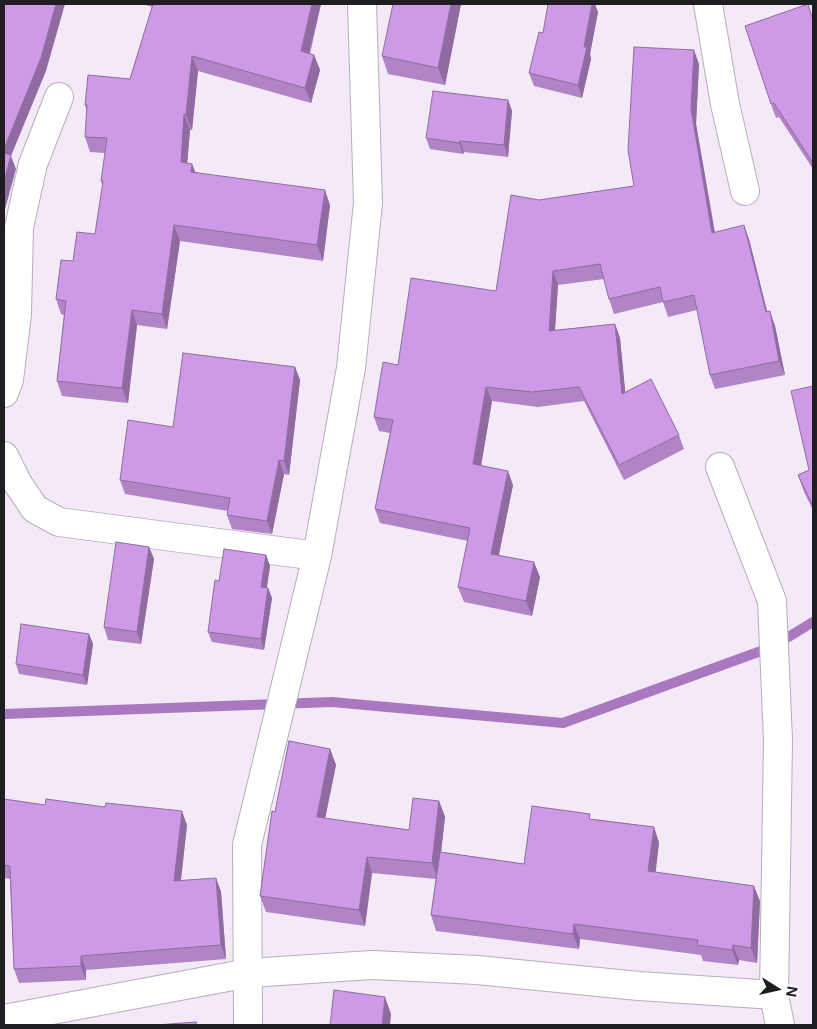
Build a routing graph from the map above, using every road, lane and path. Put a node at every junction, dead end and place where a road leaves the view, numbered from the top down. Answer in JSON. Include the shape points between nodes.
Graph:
{"nodes":[{"id":1,"x":362,"y":4,"type":"edge"},
{"id":2,"x":708,"y":4,"type":"edge"},
{"id":3,"x":59,"y":97,"type":"dead end"},
{"id":4,"x":745,"y":191,"type":"dead end"},
{"id":5,"x":4,"y":393,"type":"edge"},
{"id":6,"x":4,"y":456,"type":"edge"},
{"id":7,"x":720,"y":467,"type":"dead end"},
{"id":8,"x":318,"y":556,"type":"junction"},
{"id":9,"x":249,"y":973,"type":"junction"},
{"id":10,"x":774,"y":995,"type":"junction"},
{"id":11,"x":4,"y":1019,"type":"edge"},
{"id":12,"x":248,"y":1025,"type":"edge"},
{"id":13,"x":780,"y":1025,"type":"edge"}],
"edges":[{"from":1,"to":8,"type":"street","via":[[368,203],[351,368]]},
{"from":2,"to":4,"type":"street","via":[[725,104]]},
{"from":3,"to":5,"type":"street","via":[[33,164],[19,227],[17,314],[9,380]]},
{"from":6,"to":8,"type":"street","via":[[35,509],[59,522]]},
{"from":7,"to":10,"type":"street","via":[[772,601],[778,740]]},
{"from":8,"to":9,"type":"street","via":[[247,845]]},
{"from":9,"to":10,"type":"street","via":[[381,965]]},
{"from":9,"to":11,"type":"street"},
{"from":9,"to":12,"type":"street"},
{"from":10,"to":13,"type":"street"}]}
